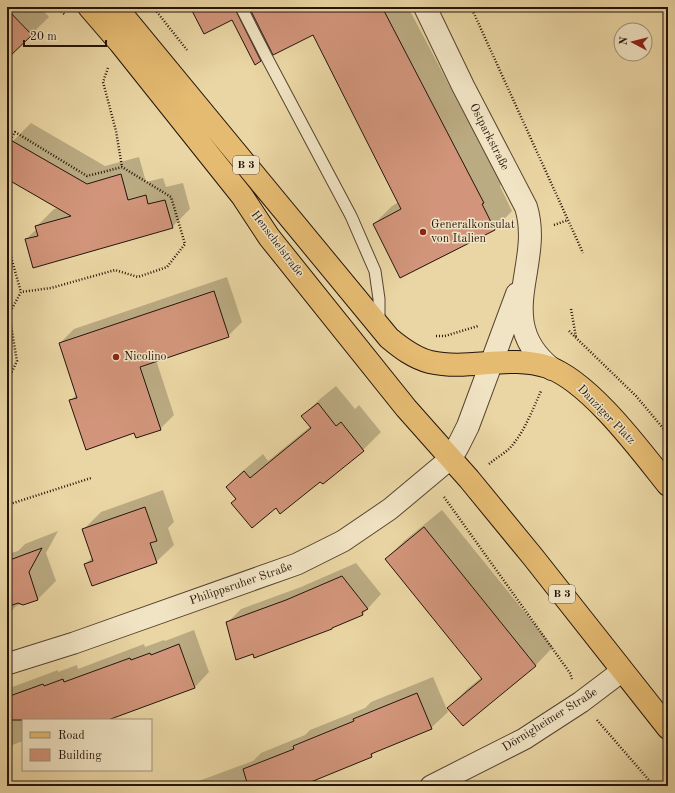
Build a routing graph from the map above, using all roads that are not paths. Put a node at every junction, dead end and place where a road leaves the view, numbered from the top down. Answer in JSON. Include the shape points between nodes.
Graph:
{"nodes":[{"id":1,"x":89,"y":7,"type":"edge"},
{"id":2,"x":116,"y":7,"type":"edge"},
{"id":3,"x":241,"y":7,"type":"edge"},
{"id":4,"x":425,"y":7,"type":"edge"},
{"id":5,"x":525,"y":272,"type":"junction"},
{"id":6,"x":379,"y":326,"type":"junction"},
{"id":7,"x":491,"y":363,"type":"junction"},
{"id":8,"x":548,"y":378,"type":"junction"},
{"id":9,"x":451,"y":458,"type":"junction"},
{"id":10,"x":668,"y":485,"type":"edge"},
{"id":11,"x":7,"y":664,"type":"edge"},
{"id":12,"x":622,"y":671,"type":"junction"},
{"id":13,"x":668,"y":728,"type":"edge"},
{"id":14,"x":431,"y":786,"type":"edge"}],
"edges":[{"from":1,"to":9,"type":"main road","name":"Henschelstraße","number":"B 3","via":[[242,196],[269,237],[406,408]]},
{"from":2,"to":6,"type":"main road","name":"Henschelstraße","number":"B 3"},
{"from":3,"to":6,"type":"lane","via":[[351,216],[372,264],[378,286]]},
{"from":4,"to":5,"type":"street","name":"Ostparkstraße","via":[[526,207],[530,232]]},
{"from":5,"to":7,"type":"street","name":"Ostparkstraße"},
{"from":5,"to":8,"type":"street","name":"Ostparkstraße","via":[[522,320],[525,333]]},
{"from":6,"to":7,"type":"main road","name":"Henschelstraße","number":"B 3","via":[[397,345],[424,360],[459,364]]},
{"from":7,"to":8,"type":"main road","name":"Danziger Platz","number":"B 3","via":[[521,362],[539,365]]},
{"from":7,"to":9,"type":"street","via":[[468,426]]},
{"from":8,"to":10,"type":"main road","name":"Danziger Platz","number":"B 3","via":[[571,380],[587,392]]},
{"from":9,"to":11,"type":"street","name":"Philippsruher Straße","via":[[390,509],[343,541],[298,564]]},
{"from":9,"to":12,"type":"main road","name":"Henschelstraße","number":"B 3","via":[[477,473],[533,557]]},
{"from":12,"to":13,"type":"main road","number":"B 3"},
{"from":12,"to":14,"type":"street","name":"Dörnigheimer Straße","via":[[581,702],[524,739]]}]}
